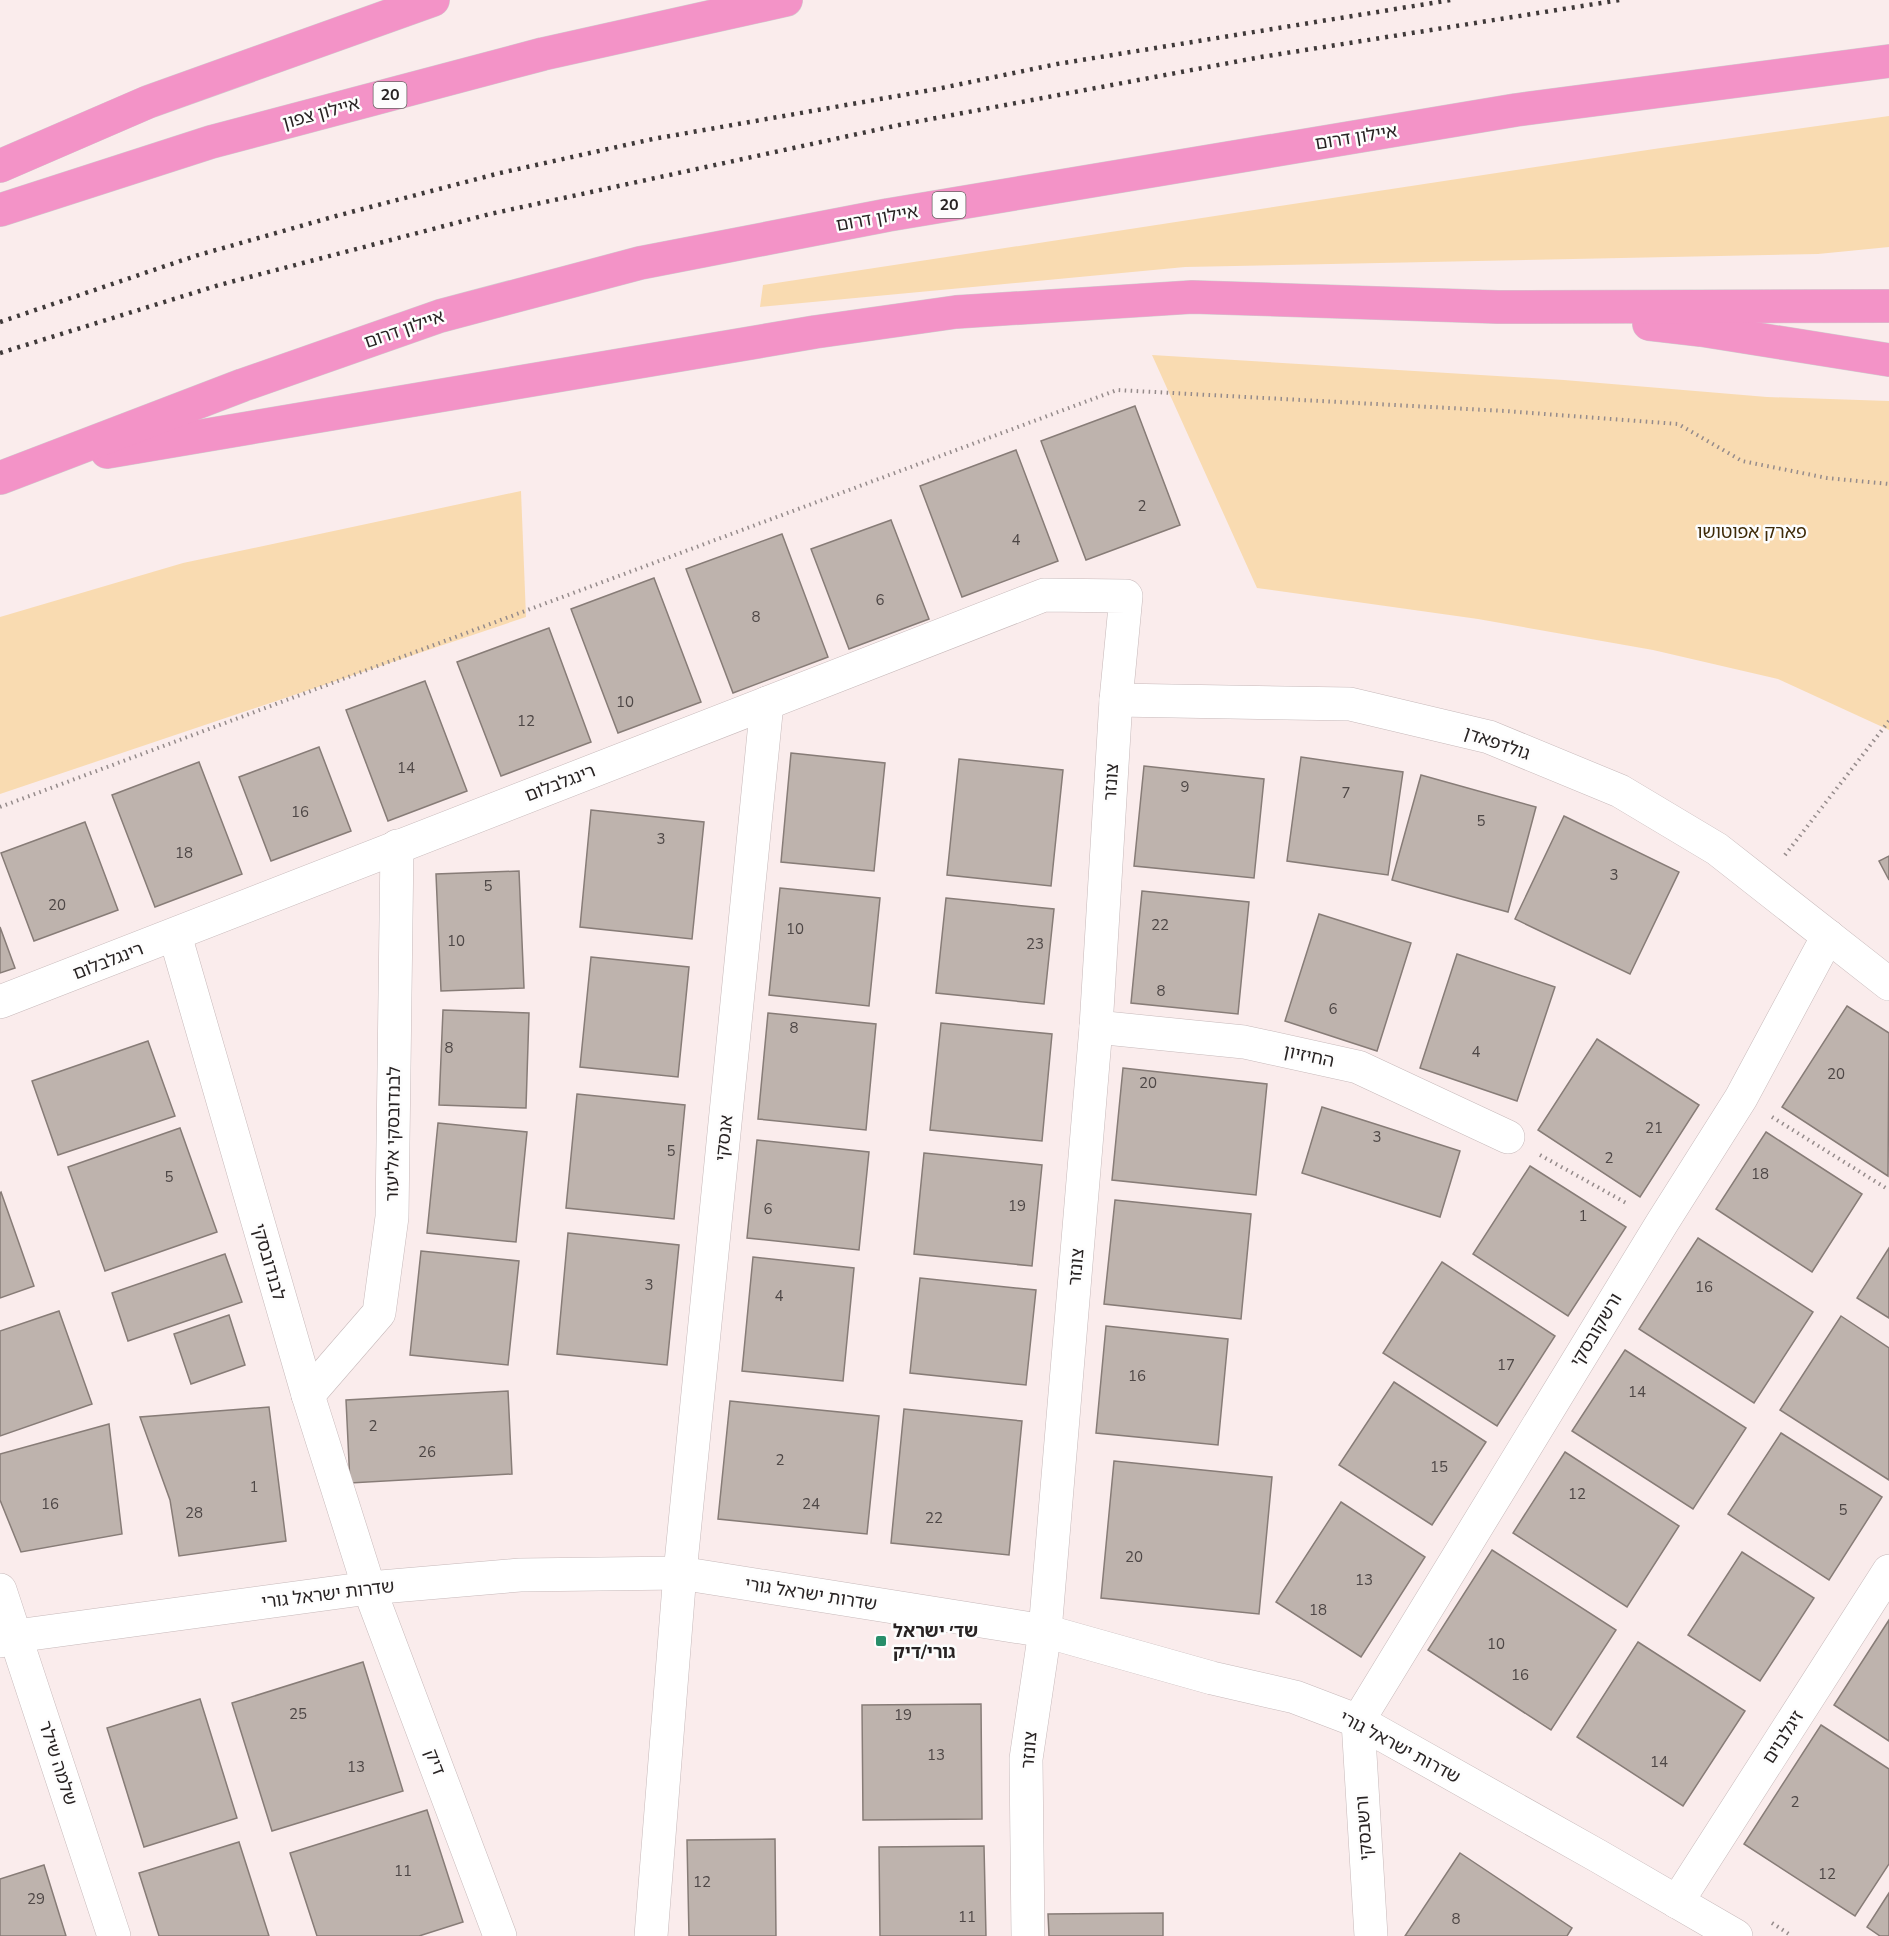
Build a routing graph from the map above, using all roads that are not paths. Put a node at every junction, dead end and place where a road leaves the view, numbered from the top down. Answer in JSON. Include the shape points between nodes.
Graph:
{"nodes":[{"id":1,"x":433,"y":0,"type":"edge"},
{"id":2,"x":786,"y":0,"type":"edge"},
{"id":3,"x":1889,"y":61,"type":"edge"},
{"id":4,"x":0,"y":166,"type":"edge"},
{"id":5,"x":0,"y":210,"type":"edge"},
{"id":6,"x":1889,"y":306,"type":"edge"},
{"id":7,"x":1498,"y":307,"type":"junction"},
{"id":8,"x":1889,"y":360,"type":"edge"},
{"id":9,"x":37,"y":464,"type":"junction"},
{"id":10,"x":0,"y":478,"type":"edge"},
{"id":11,"x":1126,"y":596,"type":"joint"},
{"id":12,"x":1116,"y":700,"type":"junction"},
{"id":13,"x":767,"y":703,"type":"junction"},
{"id":14,"x":397,"y":846,"type":"junction"},
{"id":15,"x":175,"y":935,"type":"junction"},
{"id":16,"x":1828,"y":936,"type":"junction"},
{"id":17,"x":1889,"y":984,"type":"edge"},
{"id":18,"x":0,"y":1002,"type":"edge"},
{"id":19,"x":1096,"y":1027,"type":"junction"},
{"id":20,"x":1508,"y":1137,"type":"road end"},
{"id":21,"x":308,"y":1395,"type":"junction"},
{"id":22,"x":1889,"y":1571,"type":"edge"},
{"id":23,"x":680,"y":1573,"type":"junction"},
{"id":24,"x":369,"y":1588,"type":"junction"},
{"id":25,"x":0,"y":1590,"type":"edge"},
{"id":26,"x":1045,"y":1631,"type":"junction"},
{"id":27,"x":8,"y":1638,"type":"edge"},
{"id":28,"x":1358,"y":1721,"type":"junction"},
{"id":29,"x":1677,"y":1902,"type":"junction"},
{"id":30,"x":114,"y":1936,"type":"edge"},
{"id":31,"x":500,"y":1936,"type":"edge"},
{"id":32,"x":651,"y":1936,"type":"edge"},
{"id":33,"x":1028,"y":1936,"type":"edge"},
{"id":34,"x":1371,"y":1936,"type":"edge"},
{"id":35,"x":1736,"y":1936,"type":"edge"}],
"edges":[{"from":1,"to":4,"type":"highway","via":[[148,102]]},
{"from":2,"to":5,"type":"highway","name":"איילון צפון","number":"20","via":[[543,54],[211,142]]},
{"from":3,"to":9,"type":"highway","name":"איילון דרום","number":"20","via":[[1516,110],[888,215],[640,263],[440,316],[243,385]]},
{"from":6,"to":7,"type":"highway"},
{"from":7,"to":8,"type":"highway","via":[[1701,330]]},
{"from":7,"to":9,"type":"highway","via":[[1192,297],[956,312],[815,332]]},
{"from":9,"to":10,"type":"highway","name":"איילון דרום","number":"20"},
{"from":11,"to":12,"type":"street","name":"צונזר"},
{"from":11,"to":13,"type":"street","name":"רינגלבלום","via":[[1044,595]]},
{"from":12,"to":16,"type":"street","name":"גולדפאדן","via":[[1350,704],[1489,737],[1620,791],[1717,849]]},
{"from":12,"to":19,"type":"street","name":"צונזר"},
{"from":13,"to":14,"type":"street","name":"רינגלבלום"},
{"from":13,"to":23,"type":"street","name":"אנסקי"},
{"from":14,"to":15,"type":"street","name":"רינגלבלום"},
{"from":14,"to":21,"type":"street","name":"לבנדובסקי אליעזר","via":[[392,1217],[379,1313]]},
{"from":15,"to":18,"type":"street","name":"רינגלבלום"},
{"from":15,"to":21,"type":"street","name":"לבנדובסקי"},
{"from":16,"to":17,"type":"street","name":"גולדפאדן"},
{"from":16,"to":28,"type":"street","name":"ורשקובסקי","via":[[1741,1098]]},
{"from":19,"to":20,"type":"street","name":"החיזיון","via":[[1244,1042],[1358,1067]]},
{"from":19,"to":26,"type":"street","name":"צונזר"},
{"from":21,"to":24,"type":"street","name":"לבנדובסקי"},
{"from":22,"to":29,"type":"street","name":"זיגלבוים"},
{"from":23,"to":24,"type":"street","name":"שדרות ישראל גורי","via":[[520,1575]]},
{"from":23,"to":26,"type":"street","name":"שדרות ישראל גורי"},
{"from":23,"to":32,"type":"street"},
{"from":24,"to":27,"type":"street","name":"שדרות ישראל גורי"},
{"from":24,"to":31,"type":"street","name":"דיק"},
{"from":25,"to":27,"type":"street","name":"שלמה שילר"},
{"from":26,"to":28,"type":"street","name":"שדרות ישראל גורי","via":[[1295,1697]]},
{"from":26,"to":33,"type":"street","name":"צונזר","via":[[1026,1759]]},
{"from":27,"to":30,"type":"street","name":"שלמה שילר"},
{"from":28,"to":29,"type":"street","name":"שדרות ישראל גורי"},
{"from":28,"to":34,"type":"street","name":"ורשבסקי"},
{"from":29,"to":35,"type":"street","name":"שדרות ישראל גורי"}]}
